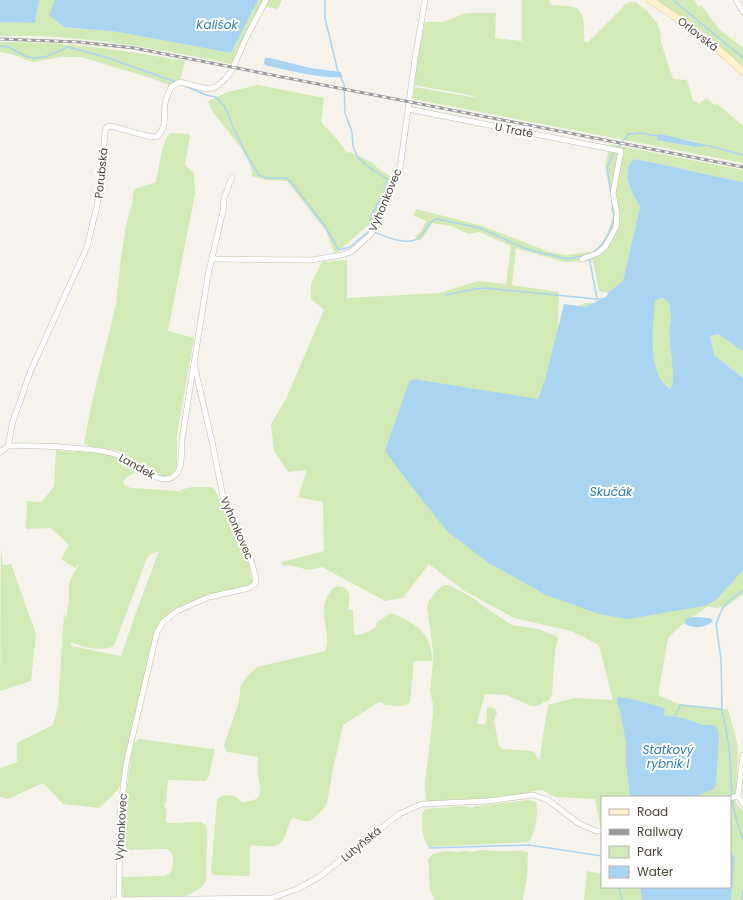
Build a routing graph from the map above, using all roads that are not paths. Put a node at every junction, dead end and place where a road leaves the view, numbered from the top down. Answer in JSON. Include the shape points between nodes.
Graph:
{"nodes":[{"id":1,"x":266,"y":0,"type":"edge"},
{"id":2,"x":426,"y":0,"type":"edge"},
{"id":3,"x":650,"y":0,"type":"edge"},
{"id":4,"x":736,"y":0,"type":"edge"},
{"id":5,"x":743,"y":12,"type":"edge"},
{"id":6,"x":743,"y":72,"type":"edge"},
{"id":7,"x":408,"y":110,"type":"junction"},
{"id":8,"x":232,"y":177,"type":"dead end"},
{"id":9,"x":584,"y":258,"type":"dead end"},
{"id":10,"x":212,"y":259,"type":"junction"},
{"id":11,"x":194,"y":364,"type":"junction"},
{"id":12,"x":8,"y":446,"type":"junction"},
{"id":13,"x":0,"y":452,"type":"edge"},
{"id":14,"x":743,"y":755,"type":"edge"},
{"id":15,"x":738,"y":796,"type":"junction"},
{"id":16,"x":731,"y":798,"type":"edge"},
{"id":17,"x":743,"y":804,"type":"edge"},
{"id":18,"x":601,"y":831,"type":"edge"},
{"id":19,"x":271,"y":899,"type":"edge"},
{"id":20,"x":116,"y":900,"type":"edge"}],
"edges":[{"from":1,"to":12,"type":"street","name":"Porubská","via":[[231,72],[225,79],[216,87],[207,90],[178,83],[171,87],[165,105],[163,131],[157,137],[107,127],[97,206],[86,247],[31,370],[13,421]]},
{"from":2,"to":7,"type":"street","name":"Vyhonkovec"},
{"from":3,"to":6,"type":"main road","name":"Orlovská","via":[[708,40]]},
{"from":4,"to":5,"type":"street"},
{"from":7,"to":9,"type":"street","name":"U Tratě","via":[[620,150],[613,193],[617,213],[616,227],[605,247],[598,253]]},
{"from":7,"to":10,"type":"street","name":"Vyhonkovec","via":[[400,168],[371,235],[351,252],[311,260]]},
{"from":8,"to":10,"type":"street","name":"Vyhonkovec","via":[[224,198]]},
{"from":10,"to":11,"type":"street","name":"Vyhonkovec"},
{"from":11,"to":12,"type":"street","name":"Landek","via":[[180,467],[178,474],[172,478],[164,480],[156,477],[112,453],[51,445]]},
{"from":11,"to":20,"type":"street","name":"Vyhonkovec","via":[[222,497],[248,551],[256,578],[255,584],[249,588],[208,597],[177,611],[163,622],[157,632],[126,764],[120,816]]},
{"from":12,"to":13,"type":"street"},
{"from":14,"to":15,"type":"street"},
{"from":15,"to":16,"type":"street"},
{"from":15,"to":17,"type":"street"},
{"from":18,"to":19,"type":"street","name":"Lutyňská","via":[[578,823],[548,800],[533,796],[422,804],[399,814],[319,877]]},
{"from":19,"to":20,"type":"street","name":"Lutyňská"}]}
